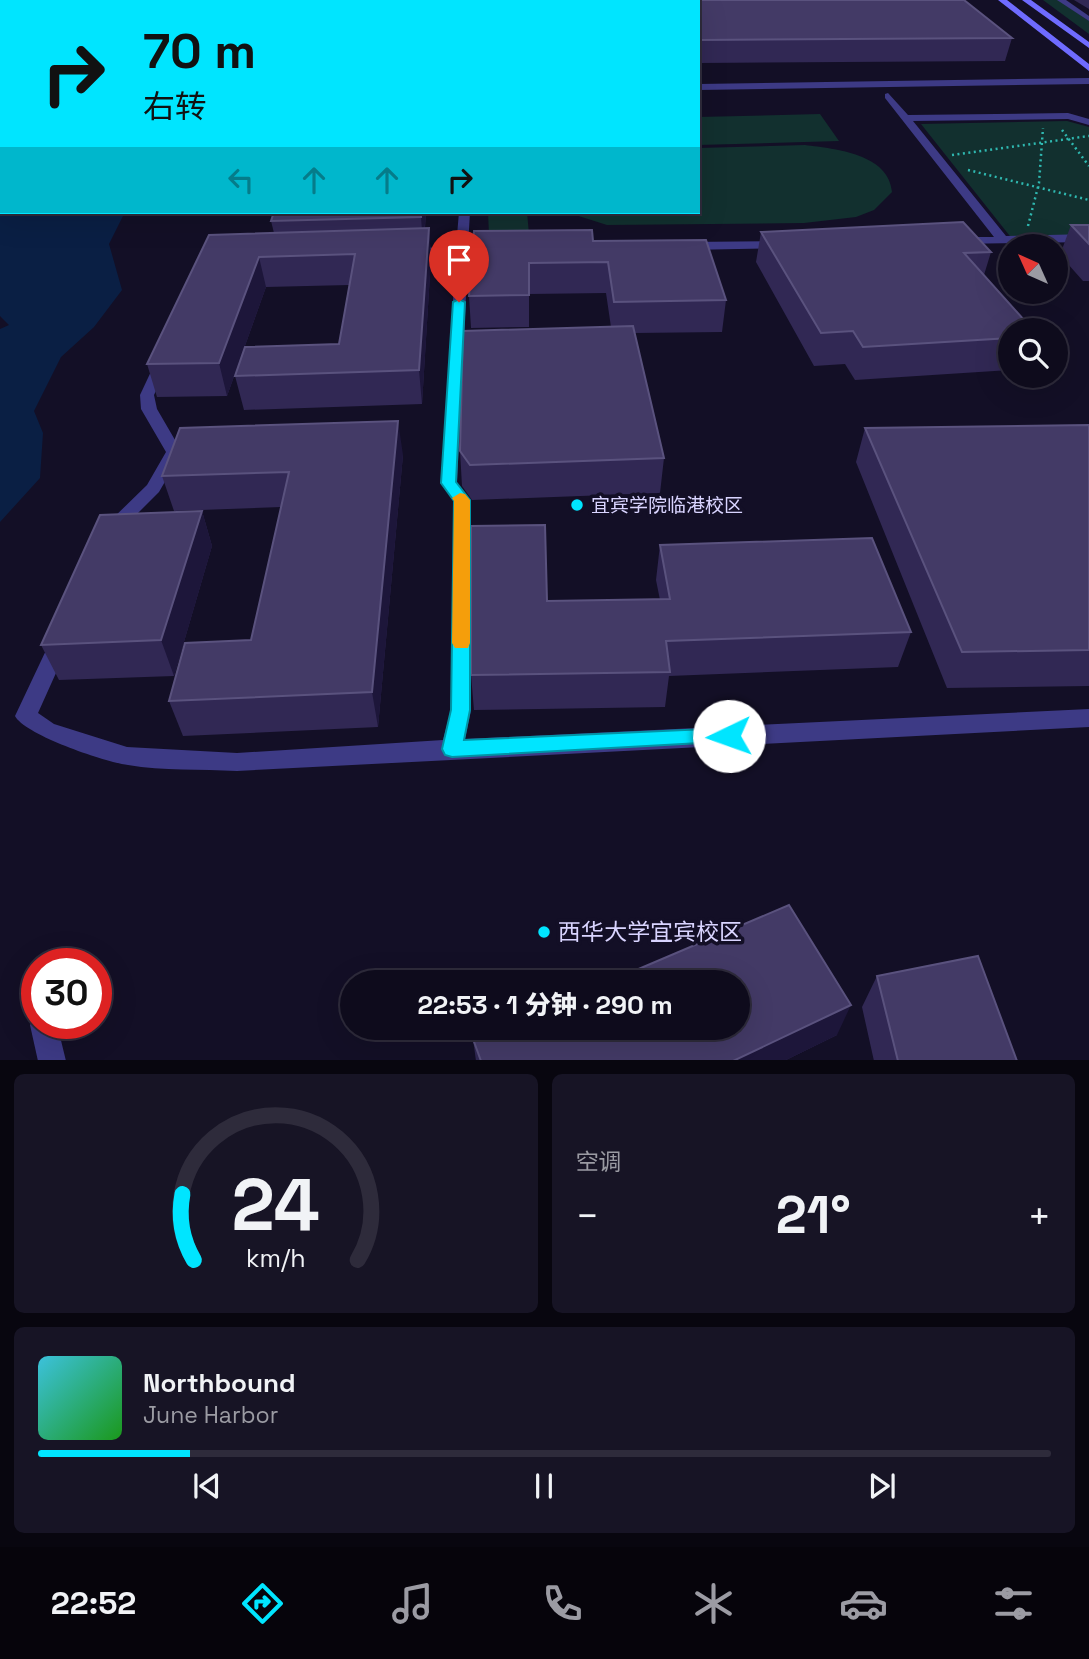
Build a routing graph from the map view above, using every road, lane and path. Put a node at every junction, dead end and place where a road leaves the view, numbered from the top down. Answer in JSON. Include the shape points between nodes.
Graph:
{"nodes":[{"id":1,"x":1002,"y":0,"type":"edge"},
{"id":2,"x":1026,"y":0,"type":"edge"},
{"id":3,"x":1061,"y":0,"type":"edge"},
{"id":4,"x":1089,"y":19,"type":"edge"},
{"id":5,"x":1089,"y":46,"type":"edge"},
{"id":6,"x":1089,"y":68,"type":"edge"},
{"id":7,"x":1089,"y":81,"type":"edge"},
{"id":8,"x":700,"y":87,"type":"edge"},
{"id":9,"x":902,"y":95,"type":"dead end"},
{"id":10,"x":875,"y":96,"type":"dead end"},
{"id":11,"x":888,"y":96,"type":"junction"},
{"id":12,"x":1048,"y":116,"type":"junction"},
{"id":13,"x":906,"y":118,"type":"junction"},
{"id":14,"x":1089,"y":122,"type":"edge"},
{"id":15,"x":1089,"y":136,"type":"edge"},
{"id":16,"x":1069,"y":139,"type":"junction"},
{"id":17,"x":1042,"y":143,"type":"junction"},
{"id":18,"x":940,"y":161,"type":"junction"},
{"id":19,"x":1089,"y":166,"type":"edge"},
{"id":20,"x":1038,"y":188,"type":"junction"},
{"id":21,"x":1089,"y":200,"type":"edge"},
{"id":22,"x":464,"y":214,"type":"edge"},
{"id":23,"x":998,"y":234,"type":"edge"},
{"id":24,"x":1026,"y":234,"type":"edge"},
{"id":25,"x":1068,"y":239,"type":"edge"},
{"id":26,"x":1089,"y":239,"type":"edge"},
{"id":27,"x":998,"y":241,"type":"edge"},
{"id":28,"x":949,"y":242,"type":"edge"},
{"id":29,"x":796,"y":244,"type":"edge"},
{"id":30,"x":671,"y":247,"type":"edge"},
{"id":31,"x":504,"y":250,"type":"edge"},
{"id":32,"x":462,"y":251,"type":"junction"},
{"id":33,"x":393,"y":253,"type":"edge"},
{"id":34,"x":170,"y":345,"type":"edge"},
{"id":35,"x":104,"y":544,"type":"edge"},
{"id":36,"x":65,"y":630,"type":"edge"},
{"id":37,"x":1089,"y":718,"type":"edge"},
{"id":38,"x":452,"y":749,"type":"junction"},
{"id":39,"x":47,"y":1039,"type":"edge"},
{"id":40,"x":52,"y":1060,"type":"edge"}],
"edges":[{"from":1,"to":6,"type":"main road"},
{"from":2,"to":5,"type":"main road"},
{"from":3,"to":4,"type":"street"},
{"from":7,"to":8,"type":"street"},
{"from":9,"to":11,"type":"street"},
{"from":10,"to":11,"type":"street"},
{"from":11,"to":13,"type":"street"},
{"from":12,"to":13,"type":"street"},
{"from":12,"to":14,"type":"street"},
{"from":12,"to":16,"type":"path"},
{"from":12,"to":17,"type":"path"},
{"from":13,"to":18,"type":"street"},
{"from":15,"to":16,"type":"path"},
{"from":16,"to":17,"type":"path"},
{"from":16,"to":19,"type":"path"},
{"from":17,"to":18,"type":"path"},
{"from":17,"to":20,"type":"path"},
{"from":18,"to":20,"type":"path"},
{"from":18,"to":23,"type":"street"},
{"from":20,"to":21,"type":"path"},
{"from":20,"to":24,"type":"path"},
{"from":22,"to":32,"type":"street"},
{"from":25,"to":26,"type":"street"},
{"from":27,"to":28,"type":"street"},
{"from":29,"to":30,"type":"street"},
{"from":31,"to":32,"type":"street"},
{"from":32,"to":33,"type":"street"},
{"from":32,"to":38,"type":"street","via":[[449,483],[462,500],[461,710]]},
{"from":34,"to":35,"type":"street","via":[[147,395],[149,409],[174,452],[153,488],[110,531]]},
{"from":36,"to":38,"type":"street","via":[[26,716],[47,730],[127,756],[237,762]]},
{"from":37,"to":38,"type":"street"},
{"from":39,"to":40,"type":"street"}]}
